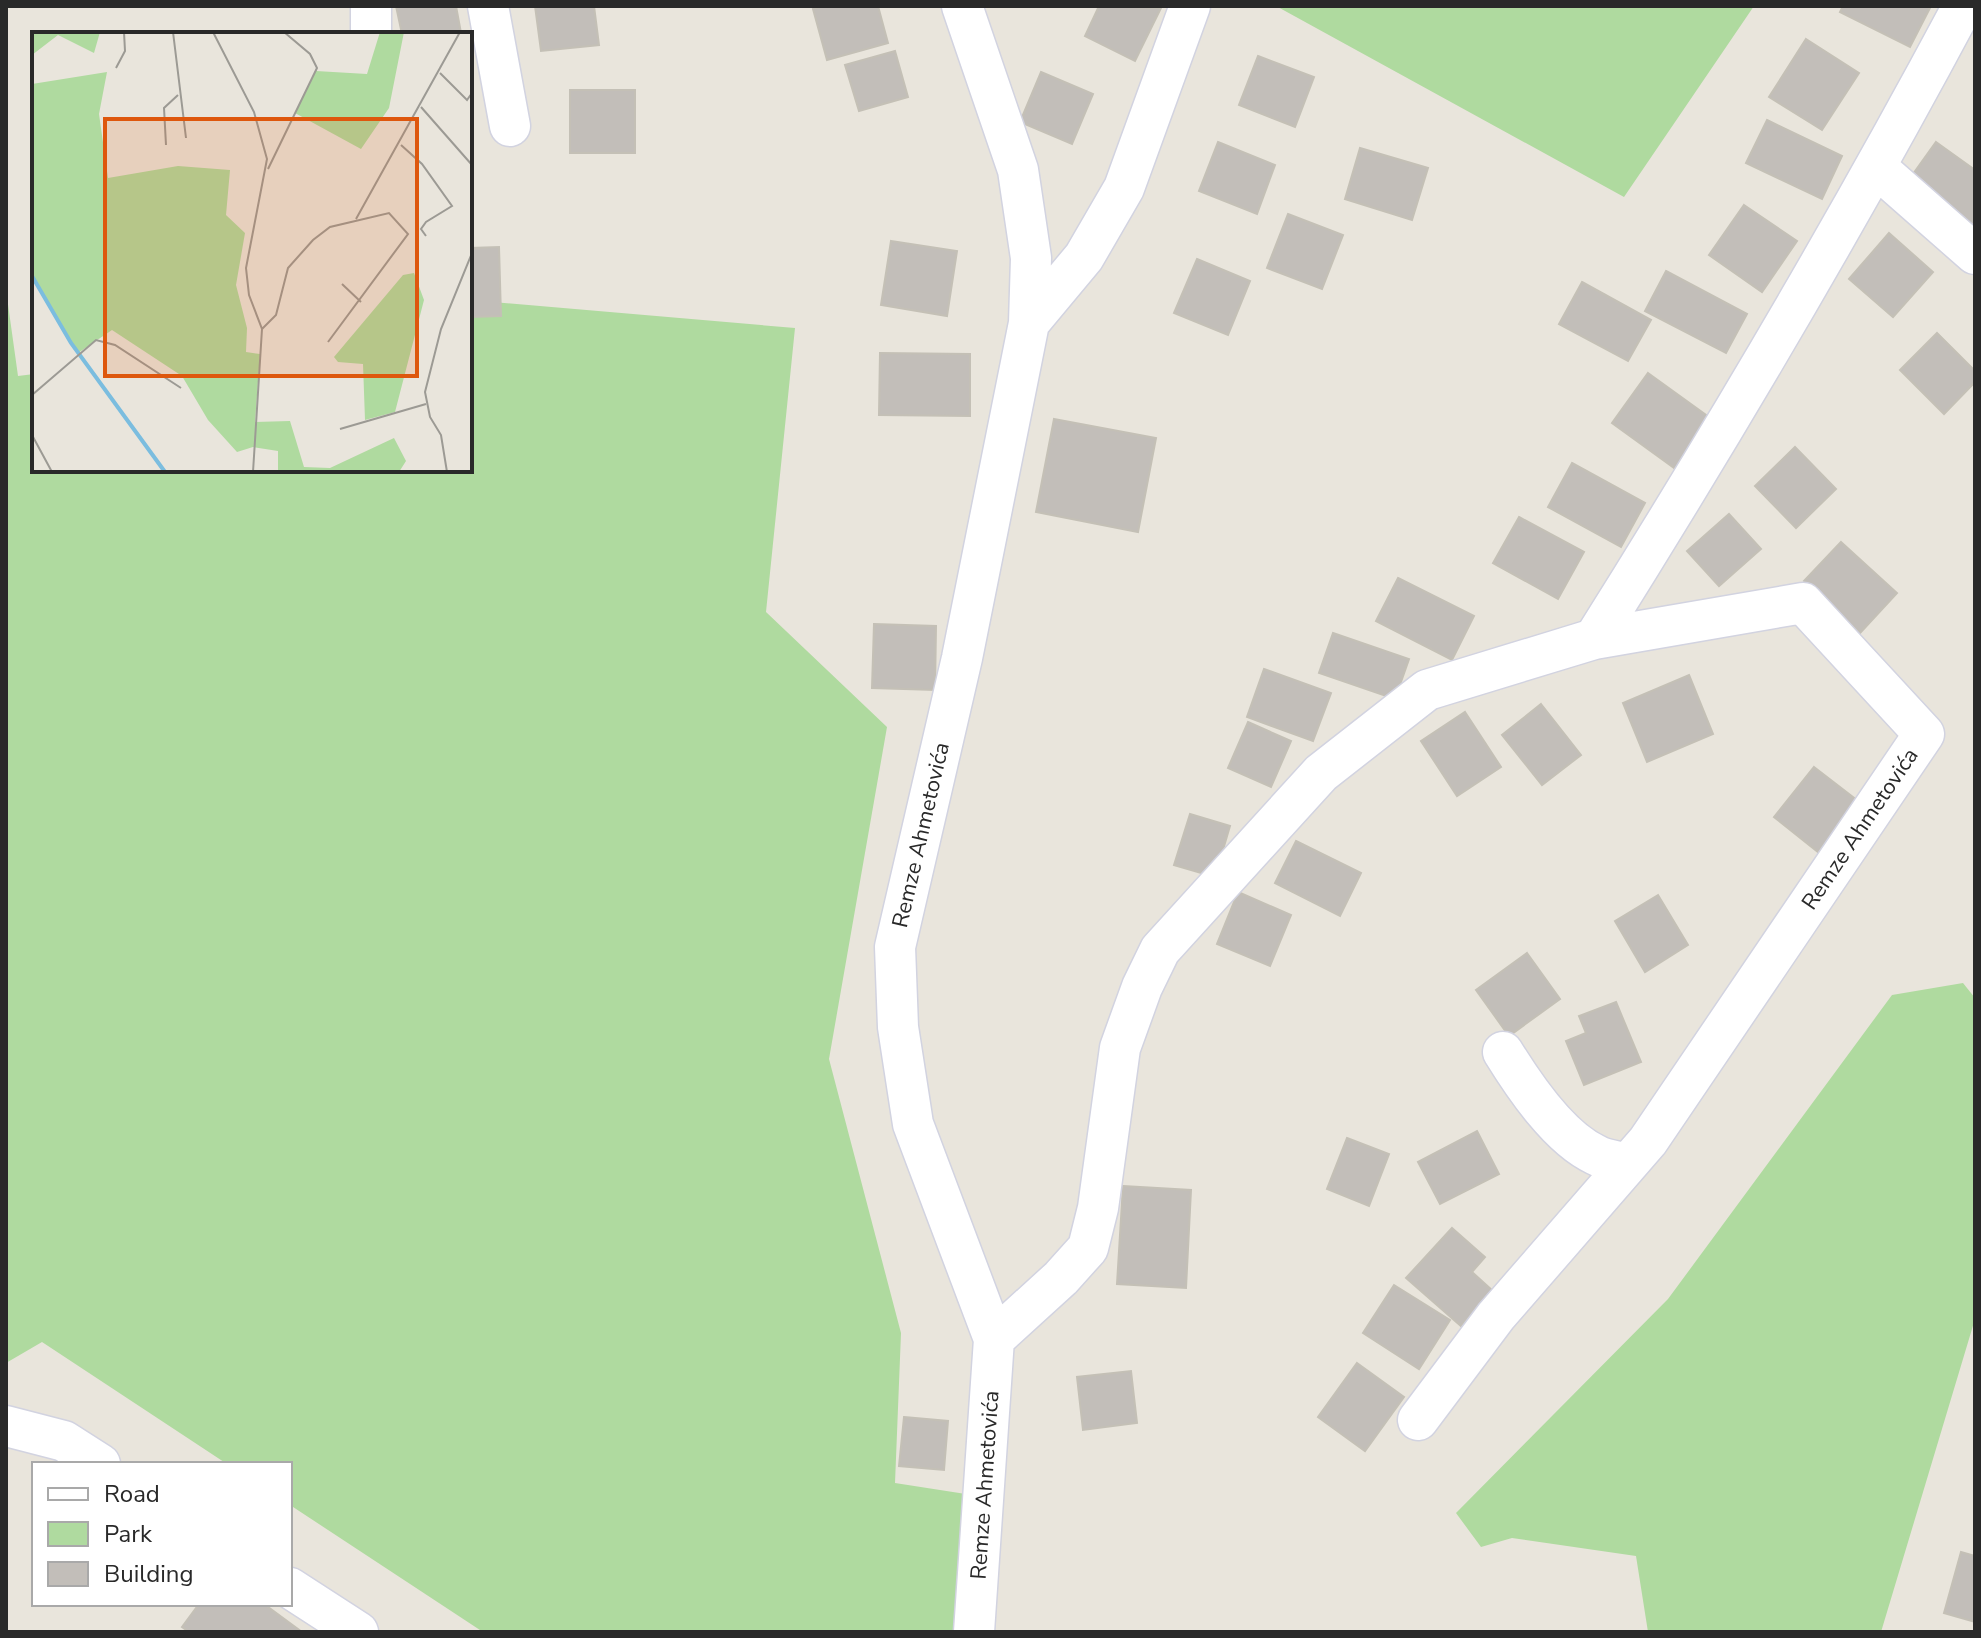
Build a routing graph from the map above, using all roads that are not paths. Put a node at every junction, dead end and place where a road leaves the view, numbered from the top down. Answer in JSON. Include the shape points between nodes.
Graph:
{"nodes":[{"id":1,"x":371,"y":6,"type":"edge"},
{"id":2,"x":488,"y":6,"type":"edge"},
{"id":3,"x":962,"y":6,"type":"edge"},
{"id":4,"x":1190,"y":6,"type":"edge"},
{"id":5,"x":1963,"y":6,"type":"edge"},
{"id":6,"x":371,"y":32,"type":"edge"},
{"id":7,"x":510,"y":126,"type":"dead end"},
{"id":8,"x":1877,"y":168,"type":"junction"},
{"id":9,"x":1975,"y":254,"type":"edge"},
{"id":10,"x":1029,"y":323,"type":"junction"},
{"id":11,"x":1594,"y":639,"type":"junction"},
{"id":12,"x":1503,"y":1052,"type":"dead end"},
{"id":13,"x":1627,"y":1164,"type":"junction"},
{"id":14,"x":994,"y":1339,"type":"junction"},
{"id":15,"x":1418,"y":1420,"type":"dead end"},
{"id":16,"x":6,"y":1426,"type":"edge"},
{"id":17,"x":97,"y":1462,"type":"edge"},
{"id":18,"x":292,"y":1589,"type":"edge"},
{"id":19,"x":358,"y":1632,"type":"edge"},
{"id":20,"x":974,"y":1632,"type":"edge"}],
"edges":[{"from":1,"to":6,"type":"street"},
{"from":2,"to":7,"type":"street"},
{"from":3,"to":10,"type":"street","name":"Remze Ahmetovića","via":[[1018,170],[1031,258]]},
{"from":4,"to":10,"type":"street","name":"Remze Ahmetovića","via":[[1124,188],[1084,257]]},
{"from":5,"to":8,"type":"street"},
{"from":8,"to":9,"type":"street"},
{"from":8,"to":11,"type":"street"},
{"from":10,"to":14,"type":"street","name":"Remze Ahmetovića","via":[[962,658],[895,947],[898,1027],[913,1124]]},
{"from":11,"to":13,"type":"street","name":"Remze Ahmetovića","via":[[1803,603],[1924,734],[1657,1128]]},
{"from":11,"to":14,"type":"street","name":"Remze Ahmetovića","via":[[1427,690],[1321,773],[1160,950],[1120,1048],[1088,1248]]},
{"from":12,"to":13,"type":"street","via":[[1529,1094],[1567,1132],[1595,1155]]},
{"from":13,"to":15,"type":"street","name":"Remze Ahmetovića","via":[[1496,1316]]},
{"from":14,"to":20,"type":"street","name":"Remze Ahmetovića"},
{"from":16,"to":17,"type":"street","via":[[64,1441]]},
{"from":18,"to":19,"type":"street"}]}
